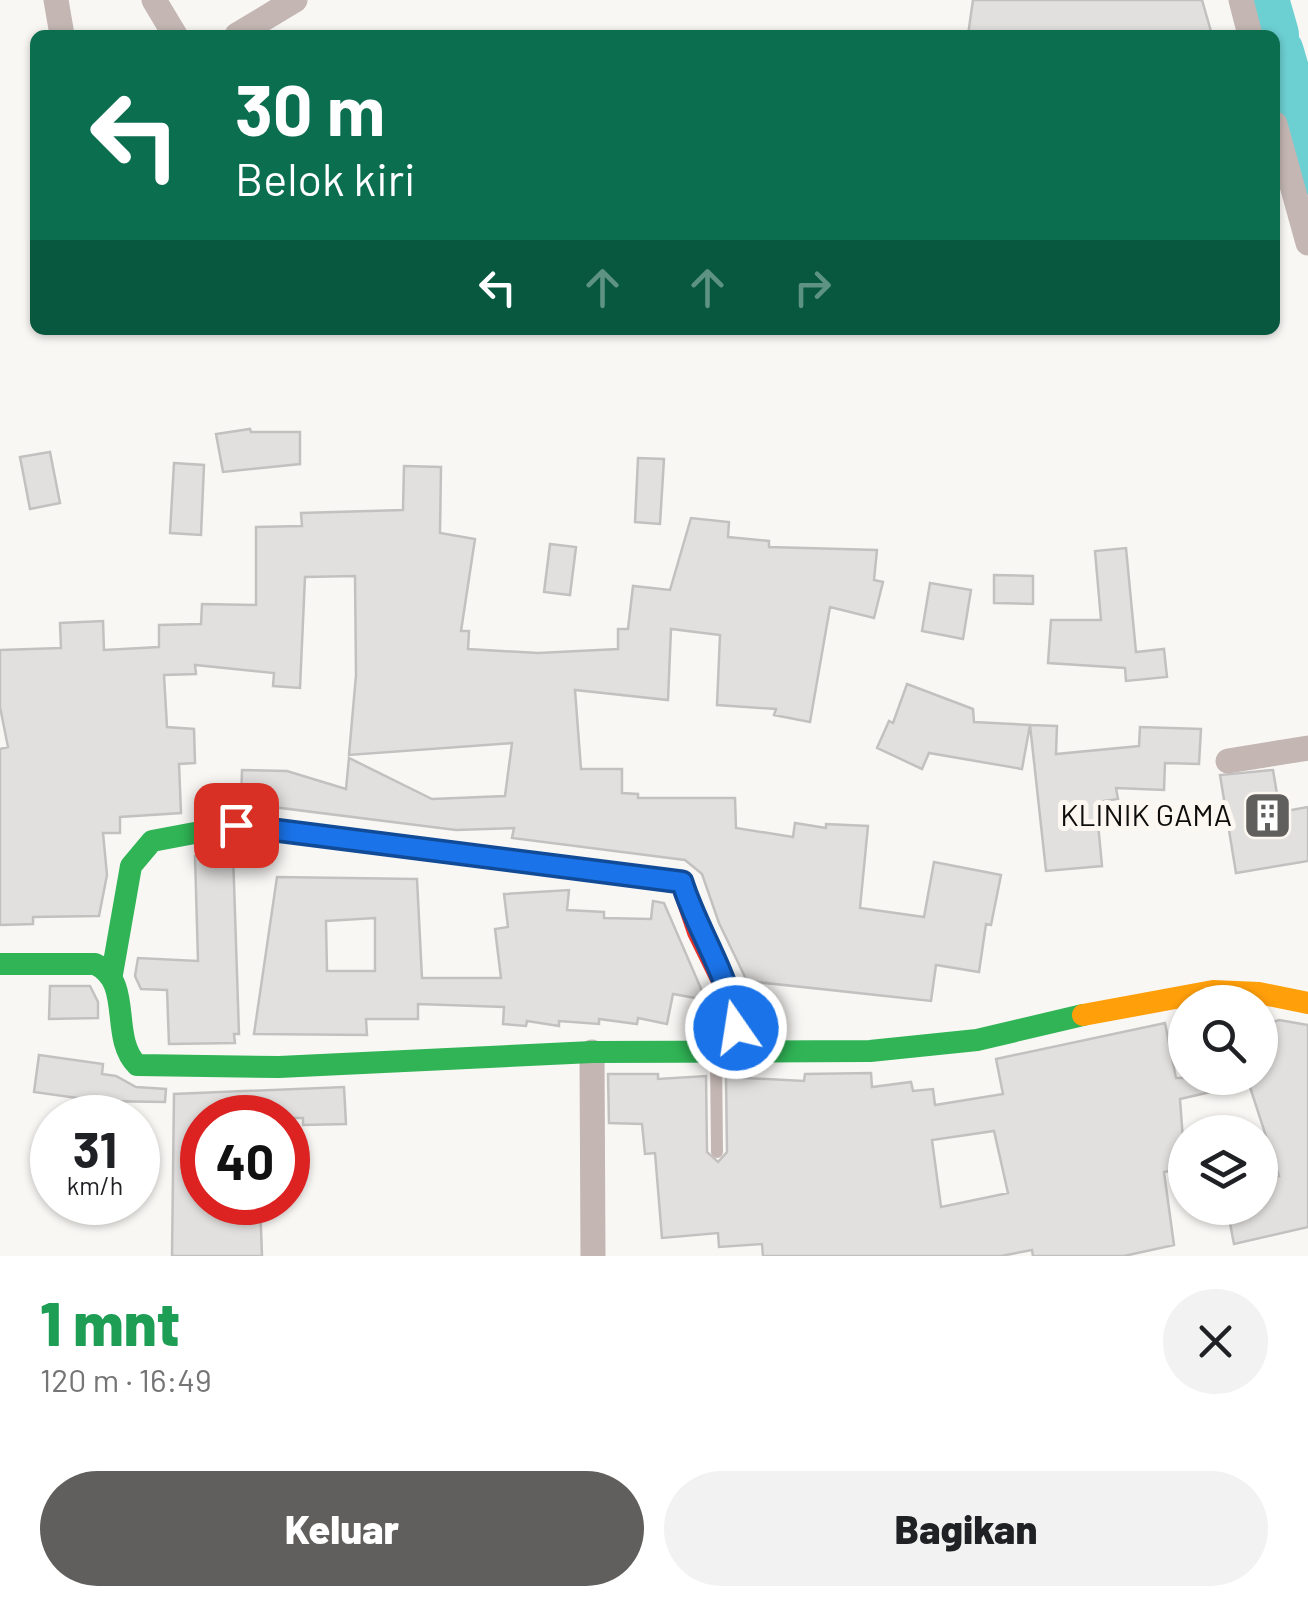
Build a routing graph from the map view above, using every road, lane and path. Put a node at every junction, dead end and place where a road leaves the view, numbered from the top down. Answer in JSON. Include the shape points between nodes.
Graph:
{"nodes":[{"id":1,"x":56,"y":0,"type":"edge"},
{"id":2,"x":154,"y":0,"type":"edge"},
{"id":3,"x":295,"y":0,"type":"edge"},
{"id":4,"x":1240,"y":0,"type":"edge"},
{"id":5,"x":61,"y":30,"type":"edge"},
{"id":6,"x":173,"y":30,"type":"edge"},
{"id":7,"x":245,"y":30,"type":"edge"},
{"id":8,"x":1249,"y":30,"type":"edge"},
{"id":9,"x":1280,"y":142,"type":"edge"},
{"id":10,"x":1308,"y":243,"type":"edge"},
{"id":11,"x":1308,"y":748,"type":"edge"},
{"id":12,"x":1228,"y":761,"type":"dead end"},
{"id":13,"x":0,"y":964,"type":"edge"},
{"id":14,"x":112,"y":974,"type":"junction"},
{"id":15,"x":1308,"y":1003,"type":"edge"},
{"id":16,"x":592,"y":1052,"type":"junction"},
{"id":17,"x":727,"y":1053,"type":"junction"},
{"id":18,"x":716,"y":1152,"type":"dead end"},
{"id":19,"x":593,"y":1256,"type":"edge"}],
"edges":[{"from":1,"to":5,"type":"street"},
{"from":2,"to":6,"type":"street"},
{"from":3,"to":7,"type":"street"},
{"from":4,"to":8,"type":"street"},
{"from":9,"to":10,"type":"street"},
{"from":11,"to":12,"type":"street"},
{"from":13,"to":14,"type":"street","via":[[95,964]]},
{"from":14,"to":16,"type":"street","via":[[124,1047],[138,1065],[279,1067]]},
{"from":14,"to":17,"type":"street","via":[[131,866],[152,841],[236,825],[323,834],[682,882],[733,1003]]},
{"from":15,"to":17,"type":"street","via":[[1212,992],[977,1040]]},
{"from":16,"to":17,"type":"street"},
{"from":16,"to":19,"type":"street"},
{"from":17,"to":18,"type":"lane"}]}
